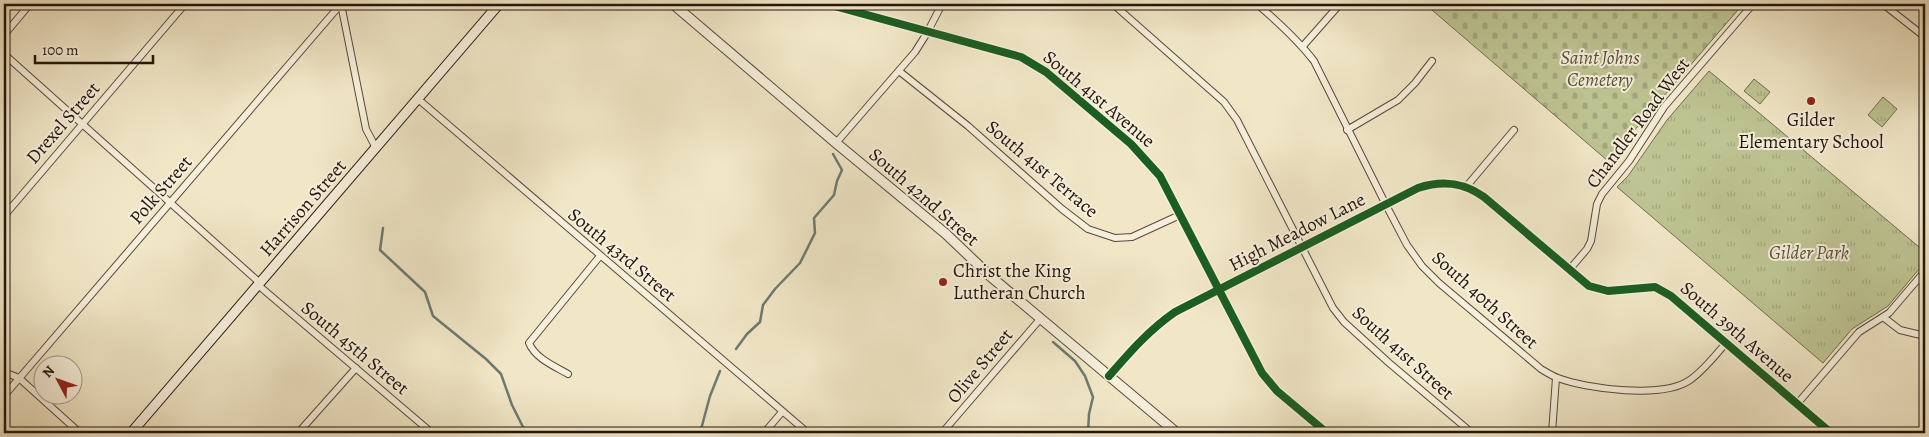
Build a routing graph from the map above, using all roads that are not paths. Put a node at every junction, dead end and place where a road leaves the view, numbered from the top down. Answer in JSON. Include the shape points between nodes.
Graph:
{"nodes":[{"id":1,"x":30,"y":4,"type":"edge"},
{"id":2,"x":185,"y":4,"type":"edge"},
{"id":3,"x":341,"y":4,"type":"edge"},
{"id":4,"x":499,"y":4,"type":"edge"},
{"id":5,"x":673,"y":4,"type":"edge"},
{"id":6,"x":827,"y":4,"type":"edge"},
{"id":7,"x":942,"y":4,"type":"edge"},
{"id":8,"x":1113,"y":4,"type":"edge"},
{"id":9,"x":1257,"y":4,"type":"edge"},
{"id":10,"x":1340,"y":4,"type":"edge"},
{"id":11,"x":1752,"y":4,"type":"edge"},
{"id":12,"x":1884,"y":4,"type":"edge"},
{"id":13,"x":927,"y":33,"type":"junction"},
{"id":14,"x":4,"y":35,"type":"edge"},
{"id":15,"x":1925,"y":37,"type":"edge"},
{"id":16,"x":1303,"y":46,"type":"junction"},
{"id":17,"x":4,"y":54,"type":"edge"},
{"id":18,"x":1432,"y":61,"type":"dead end"},
{"id":19,"x":899,"y":71,"type":"junction"},
{"id":20,"x":418,"y":98,"type":"junction"},
{"id":21,"x":83,"y":123,"type":"junction"},
{"id":22,"x":1347,"y":130,"type":"junction"},
{"id":23,"x":1514,"y":130,"type":"dead end"},
{"id":24,"x":836,"y":143,"type":"junction"},
{"id":25,"x":376,"y":148,"type":"junction"},
{"id":26,"x":1466,"y":187,"type":"junction"},
{"id":27,"x":171,"y":202,"type":"junction"},
{"id":28,"x":1386,"y":205,"type":"junction"},
{"id":29,"x":1180,"y":215,"type":"junction"},
{"id":30,"x":4,"y":216,"type":"edge"},
{"id":31,"x":1302,"y":247,"type":"junction"},
{"id":32,"x":600,"y":256,"type":"junction"},
{"id":33,"x":1570,"y":270,"type":"junction"},
{"id":34,"x":1925,"y":271,"type":"edge"},
{"id":35,"x":259,"y":284,"type":"junction"},
{"id":36,"x":1218,"y":290,"type":"junction"},
{"id":37,"x":1883,"y":317,"type":"junction"},
{"id":38,"x":1041,"y":318,"type":"junction"},
{"id":39,"x":1925,"y":336,"type":"edge"},
{"id":40,"x":1725,"y":344,"type":"junction"},
{"id":41,"x":356,"y":368,"type":"junction"},
{"id":42,"x":4,"y":372,"type":"edge"},
{"id":43,"x":568,"y":374,"type":"dead end"},
{"id":44,"x":1109,"y":376,"type":"junction"},
{"id":45,"x":19,"y":378,"type":"junction"},
{"id":46,"x":1556,"y":378,"type":"junction"},
{"id":47,"x":4,"y":396,"type":"edge"},
{"id":48,"x":1796,"y":404,"type":"junction"},
{"id":49,"x":782,"y":412,"type":"junction"},
{"id":50,"x":80,"y":433,"type":"edge"},
{"id":51,"x":131,"y":433,"type":"edge"},
{"id":52,"x":298,"y":433,"type":"edge"},
{"id":53,"x":432,"y":433,"type":"edge"},
{"id":54,"x":764,"y":433,"type":"edge"},
{"id":55,"x":808,"y":433,"type":"edge"},
{"id":56,"x":942,"y":433,"type":"edge"},
{"id":57,"x":1178,"y":433,"type":"edge"},
{"id":58,"x":1327,"y":433,"type":"edge"},
{"id":59,"x":1472,"y":433,"type":"edge"},
{"id":60,"x":1552,"y":433,"type":"edge"},
{"id":61,"x":1831,"y":433,"type":"edge"}],
"edges":[{"from":1,"to":14,"type":"street"},
{"from":2,"to":21,"type":"street","name":"Drexel Street"},
{"from":3,"to":25,"type":"street","via":[[366,129]]},
{"from":3,"to":27,"type":"street","name":"Polk Street"},
{"from":4,"to":20,"type":"street","name":"Harrison Street"},
{"from":5,"to":24,"type":"street","name":"South 42nd Street"},
{"from":6,"to":13,"type":"street","name":"South 41st Avenue"},
{"from":7,"to":13,"type":"street"},
{"from":8,"to":31,"type":"street","name":"South 41st Street","via":[[1224,102]]},
{"from":9,"to":16,"type":"street","name":"South 40th Street"},
{"from":10,"to":16,"type":"street"},
{"from":11,"to":33,"type":"street","name":"Chandler Road West","via":[[1664,107],[1629,161],[1602,194],[1597,204],[1591,241]]},
{"from":12,"to":15,"type":"street"},
{"from":13,"to":19,"type":"street"},
{"from":13,"to":29,"type":"street","name":"South 41st Avenue","via":[[1021,57],[1046,72],[1146,160],[1160,176]]},
{"from":16,"to":22,"type":"street","name":"South 40th Street","via":[[1314,61]]},
{"from":17,"to":21,"type":"street","name":"South 45th Street"},
{"from":18,"to":22,"type":"street","via":[[1398,100]]},
{"from":19,"to":24,"type":"street"},
{"from":19,"to":29,"type":"street","name":"South 41st Terrace","via":[[1088,230],[1115,238],[1132,237]]},
{"from":20,"to":25,"type":"street","name":"Harrison Street"},
{"from":20,"to":32,"type":"street","name":"South 43rd Street"},
{"from":21,"to":27,"type":"street","name":"South 45th Street"},
{"from":21,"to":30,"type":"street","name":"Drexel Street"},
{"from":22,"to":28,"type":"street","name":"South 40th Street"},
{"from":23,"to":26,"type":"street"},
{"from":24,"to":38,"type":"street","name":"South 42nd Street"},
{"from":25,"to":35,"type":"street","name":"Harrison Street"},
{"from":26,"to":28,"type":"street","name":"High Meadow Lane","via":[[1452,183],[1432,184]]},
{"from":26,"to":33,"type":"street","name":"South 39th Avenue","via":[[1484,197]]},
{"from":27,"to":35,"type":"street","name":"South 45th Street"},
{"from":27,"to":45,"type":"street","name":"Polk Street"},
{"from":28,"to":31,"type":"street","name":"High Meadow Lane"},
{"from":28,"to":46,"type":"street","name":"South 40th Street","via":[[1422,266],[1541,369]]},
{"from":29,"to":36,"type":"street","name":"South 41st Avenue"},
{"from":31,"to":36,"type":"street","name":"High Meadow Lane"},
{"from":31,"to":59,"type":"street","name":"South 41st Street","via":[[1333,308],[1344,322]]},
{"from":32,"to":43,"type":"street","via":[[529,343],[543,359]]},
{"from":32,"to":49,"type":"street","name":"South 43rd Street"},
{"from":33,"to":40,"type":"street","name":"South 39th Avenue","via":[[1589,286],[1598,289],[1655,287],[1662,290]]},
{"from":34,"to":37,"type":"street"},
{"from":35,"to":41,"type":"street","name":"South 45th Street"},
{"from":35,"to":51,"type":"street","name":"Harrison Street"},
{"from":36,"to":44,"type":"street","name":"High Meadow Lane","via":[[1155,326]]},
{"from":36,"to":58,"type":"street","name":"South 41st Avenue","via":[[1262,373],[1277,391]]},
{"from":37,"to":39,"type":"street","via":[[1900,330]]},
{"from":37,"to":48,"type":"street","via":[[1859,332]]},
{"from":38,"to":44,"type":"street","name":"South 42nd Street"},
{"from":38,"to":56,"type":"street","name":"Olive Street"},
{"from":40,"to":46,"type":"street","name":"South 40th Street","via":[[1690,380],[1673,388],[1634,390],[1583,385]]},
{"from":40,"to":48,"type":"street","name":"South 39th Avenue"},
{"from":41,"to":52,"type":"street"},
{"from":41,"to":53,"type":"street","name":"South 45th Street"},
{"from":42,"to":45,"type":"street"},
{"from":44,"to":57,"type":"street","name":"South 42nd Street"},
{"from":45,"to":47,"type":"street","name":"Polk Street"},
{"from":45,"to":50,"type":"street"},
{"from":46,"to":60,"type":"street"},
{"from":48,"to":61,"type":"street","name":"South 39th Avenue"},
{"from":49,"to":54,"type":"street"},
{"from":49,"to":55,"type":"street","name":"South 43rd Street"}]}
